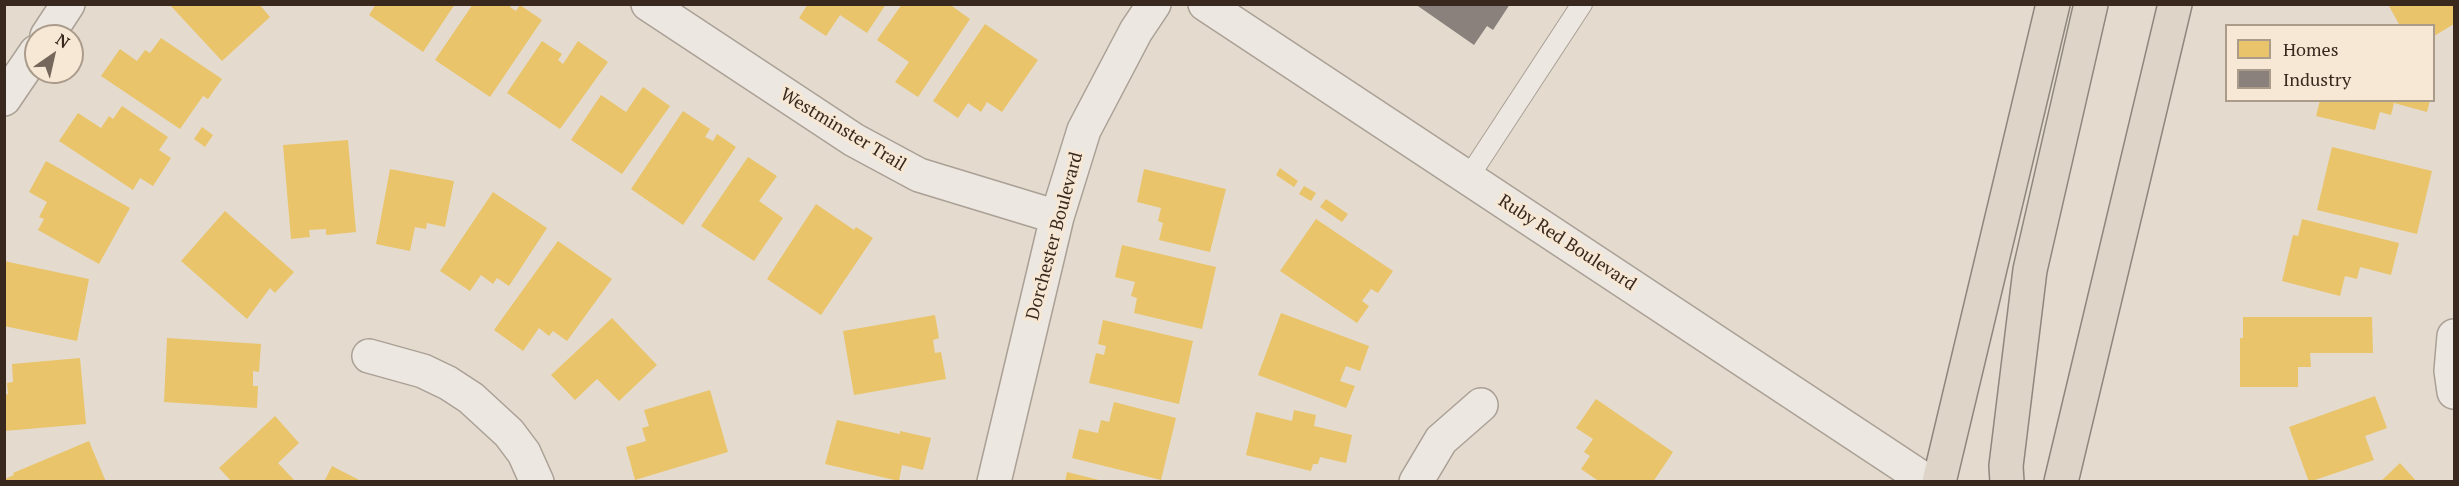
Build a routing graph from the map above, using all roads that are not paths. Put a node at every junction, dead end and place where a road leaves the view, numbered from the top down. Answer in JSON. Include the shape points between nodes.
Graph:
{"nodes":[{"id":1,"x":68,"y":4,"type":"edge"},
{"id":2,"x":648,"y":4,"type":"edge"},
{"id":3,"x":1154,"y":4,"type":"edge"},
{"id":4,"x":1205,"y":4,"type":"edge"},
{"id":5,"x":1582,"y":4,"type":"edge"},
{"id":6,"x":2053,"y":4,"type":"edge"},
{"id":7,"x":2091,"y":4,"type":"edge"},
{"id":8,"x":2175,"y":4,"type":"edge"},
{"id":9,"x":55,"y":24,"type":"edge"},
{"id":10,"x":24,"y":70,"type":"edge"},
{"id":11,"x":4,"y":99,"type":"edge"},
{"id":12,"x":1468,"y":178,"type":"junction"},
{"id":13,"x":1057,"y":217,"type":"junction"},
{"id":14,"x":2454,"y":336,"type":"edge"},
{"id":15,"x":369,"y":356,"type":"dead end"},
{"id":16,"x":2454,"y":392,"type":"edge"},
{"id":17,"x":1481,"y":405,"type":"dead end"},
{"id":18,"x":537,"y":482,"type":"edge"},
{"id":19,"x":994,"y":482,"type":"edge"},
{"id":20,"x":1416,"y":482,"type":"edge"},
{"id":21,"x":1928,"y":482,"type":"edge"},
{"id":22,"x":1939,"y":482,"type":"edge"},
{"id":23,"x":2007,"y":482,"type":"edge"},
{"id":24,"x":2061,"y":482,"type":"edge"}],
"edges":[{"from":1,"to":9,"type":"street"},
{"from":2,"to":13,"type":"street","name":"Westminster Trail","via":[[854,140],[919,176]]},
{"from":3,"to":13,"type":"street","name":"Dorchester Boulevard","via":[[1084,130]]},
{"from":4,"to":12,"type":"street","name":"Ruby Red Boulevard"},
{"from":5,"to":12,"type":"lane"},
{"from":6,"to":22,"type":"highway"},
{"from":7,"to":23,"type":"highway","via":[[2030,270]]},
{"from":8,"to":24,"type":"highway"},
{"from":10,"to":11,"type":"street"},
{"from":12,"to":21,"type":"street","name":"Ruby Red Boulevard"},
{"from":13,"to":19,"type":"street","name":"Dorchester Boulevard"},
{"from":14,"to":16,"type":"street"},
{"from":15,"to":18,"type":"street","via":[[423,371],[471,398],[509,433],[524,453]]},
{"from":17,"to":20,"type":"street","via":[[1441,440]]}]}
